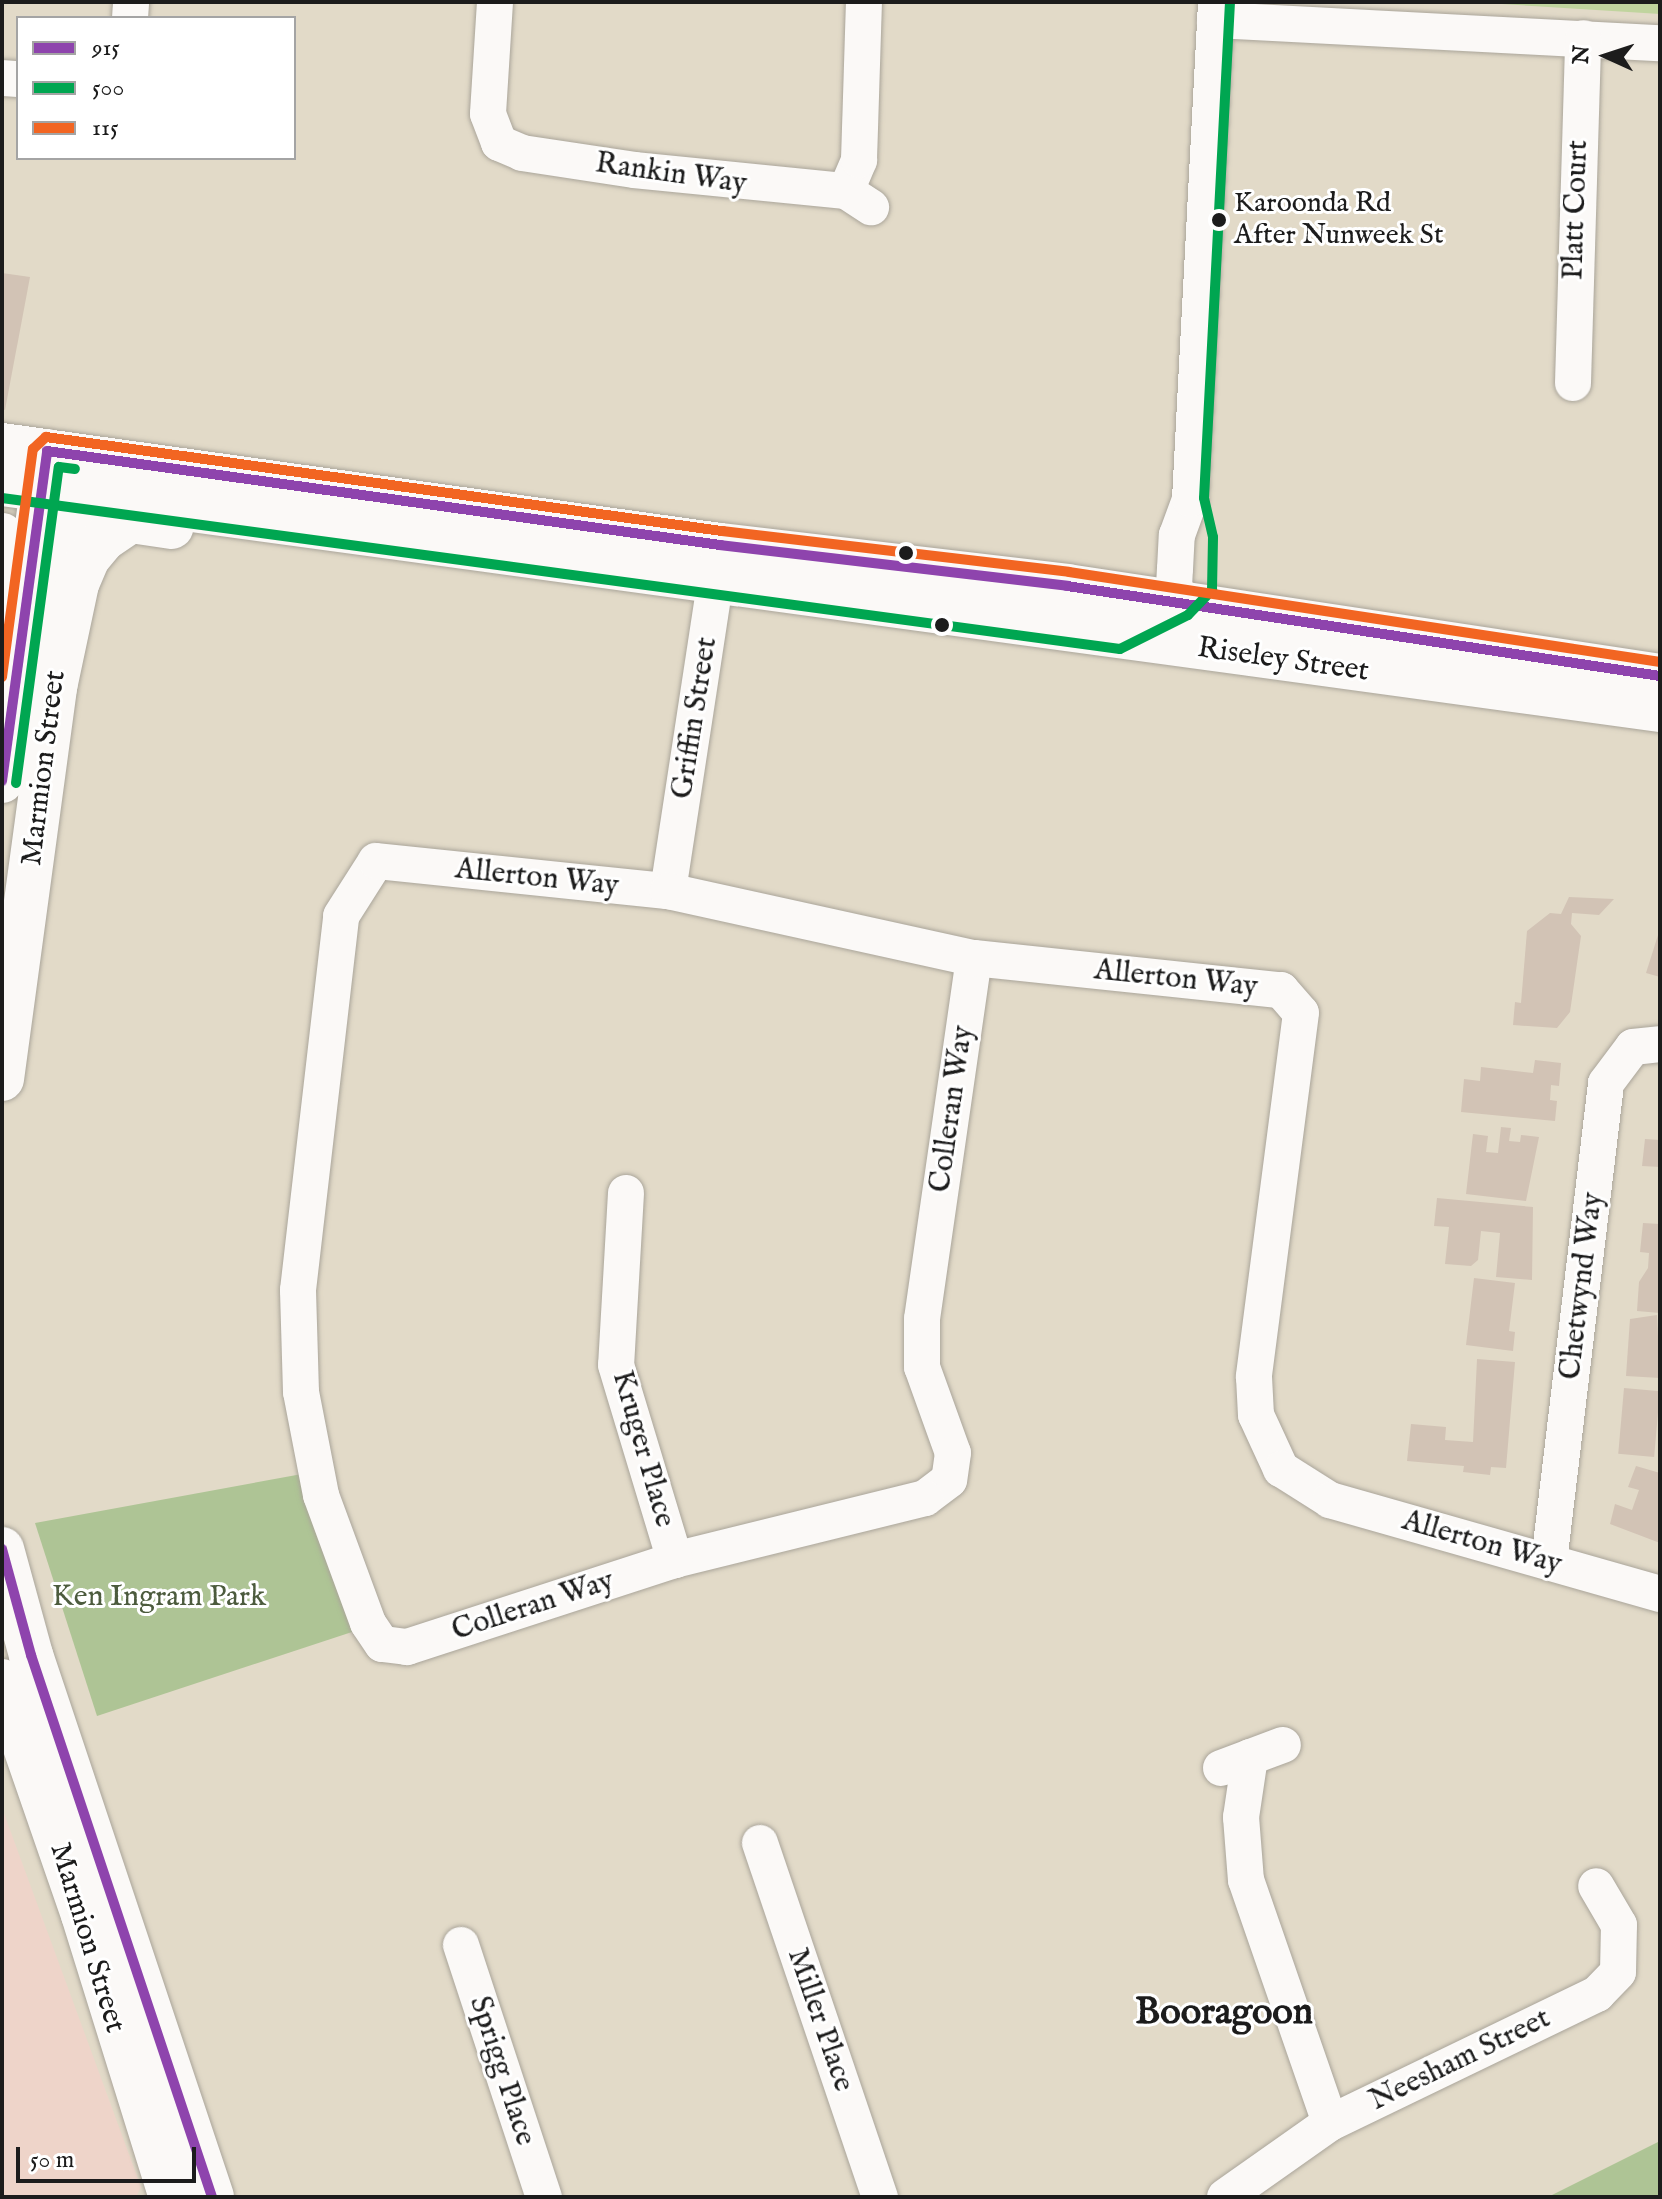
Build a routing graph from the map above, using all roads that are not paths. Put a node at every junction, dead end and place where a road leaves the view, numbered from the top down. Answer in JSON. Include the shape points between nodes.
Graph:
{"nodes":[{"id":1,"x":495,"y":2,"type":"edge"},
{"id":2,"x":864,"y":2,"type":"edge"},
{"id":3,"x":1216,"y":11,"type":"edge"},
{"id":4,"x":1583,"y":38,"type":"junction"},
{"id":5,"x":1660,"y":43,"type":"edge"},
{"id":6,"x":1573,"y":383,"type":"dead end"},
{"id":7,"x":2,"y":445,"type":"edge"},
{"id":8,"x":52,"y":476,"type":"edge"},
{"id":9,"x":332,"y":529,"type":"junction"},
{"id":10,"x":2,"y":535,"type":"edge"},
{"id":11,"x":718,"y":562,"type":"junction"},
{"id":12,"x":1181,"y":603,"type":"junction"},
{"id":13,"x":1115,"y":636,"type":"junction"},
{"id":14,"x":2,"y":642,"type":"edge"},
{"id":15,"x":1309,"y":665,"type":"junction"},
{"id":16,"x":1660,"y":676,"type":"edge"},
{"id":17,"x":53,"y":697,"type":"junction"},
{"id":18,"x":1660,"y":710,"type":"edge"},
{"id":19,"x":2,"y":781,"type":"edge"},
{"id":20,"x":376,"y":861,"type":"joint"},
{"id":21,"x":668,"y":891,"type":"junction"},
{"id":22,"x":974,"y":958,"type":"junction"},
{"id":23,"x":1660,"y":1044,"type":"edge"},
{"id":24,"x":2,"y":1079,"type":"edge"},
{"id":25,"x":626,"y":1193,"type":"dead end"},
{"id":26,"x":2,"y":1549,"type":"edge"},
{"id":27,"x":675,"y":1560,"type":"junction"},
{"id":28,"x":1549,"y":1562,"type":"junction"},
{"id":29,"x":1660,"y":1594,"type":"edge"},
{"id":30,"x":2,"y":1681,"type":"edge"},
{"id":31,"x":1283,"y":1745,"type":"dead end"},
{"id":32,"x":760,"y":1843,"type":"dead end"},
{"id":33,"x":1596,"y":1886,"type":"dead end"},
{"id":34,"x":461,"y":1945,"type":"dead end"},
{"id":35,"x":1330,"y":2123,"type":"junction"},
{"id":36,"x":171,"y":2197,"type":"edge"},
{"id":37,"x":212,"y":2197,"type":"edge"},
{"id":38,"x":544,"y":2197,"type":"edge"},
{"id":39,"x":880,"y":2197,"type":"edge"},
{"id":40,"x":1225,"y":2197,"type":"edge"}],
"edges":[{"from":1,"to":2,"type":"street","name":"Rankin Way","via":[[488,153],[522,153],[859,199]]},
{"from":3,"to":4,"type":"street"},
{"from":3,"to":12,"type":"street","via":[[1190,499],[1199,538],[1198,588]]},
{"from":4,"to":5,"type":"street"},
{"from":4,"to":6,"type":"street","name":"Platt Court"},
{"from":7,"to":8,"type":"main road","name":"Riseley Street"},
{"from":8,"to":9,"type":"main road","name":"Riseley Street"},
{"from":8,"to":11,"type":"main road","name":"Riseley Street"},
{"from":8,"to":17,"type":"main road","name":"Marmion Street"},
{"from":8,"to":19,"type":"main road","name":"Marmion Street"},
{"from":9,"to":11,"type":"main road","name":"Riseley Street"},
{"from":9,"to":17,"type":"main road","via":[[283,543],[131,521],[88,558],[77,584]]},
{"from":10,"to":14,"type":"main road","via":[[8,561]]},
{"from":11,"to":12,"type":"main road","name":"Riseley Street"},
{"from":11,"to":13,"type":"main road","name":"Riseley Street"},
{"from":11,"to":21,"type":"street","name":"Griffin Street"},
{"from":12,"to":13,"type":"street"},
{"from":12,"to":15,"type":"street","via":[[1201,629],[1284,643]]},
{"from":12,"to":16,"type":"main road","name":"Riseley Street"},
{"from":13,"to":15,"type":"main road","name":"Riseley Street"},
{"from":15,"to":18,"type":"main road","name":"Riseley Street"},
{"from":17,"to":24,"type":"main road","name":"Marmion Street"},
{"from":20,"to":21,"type":"street","name":"Allerton Way"},
{"from":20,"to":27,"type":"street","name":"Colleran Way","via":[[341,916],[298,1290],[301,1392],[321,1495],[368,1623],[382,1644],[407,1647]]},
{"from":21,"to":22,"type":"street","name":"Allerton Way"},
{"from":22,"to":27,"type":"street","name":"Colleran Way","via":[[922,1319],[922,1367],[953,1453],[949,1480],[925,1498]]},
{"from":22,"to":28,"type":"street","name":"Allerton Way","via":[[1281,990],[1301,1013],[1254,1377],[1256,1415],[1281,1469],[1330,1500]]},
{"from":23,"to":28,"type":"street","name":"Chetwynd Way","via":[[1633,1047],[1606,1083]]},
{"from":25,"to":27,"type":"street","name":"Kruger Place","via":[[616,1365]]},
{"from":26,"to":37,"type":"main road","name":"Marmion Street","via":[[36,1670]]},
{"from":28,"to":29,"type":"street","name":"Allerton Way"},
{"from":30,"to":36,"type":"main road","name":"Marmion Street","via":[[83,1915]]},
{"from":31,"to":35,"type":"street","via":[[1235,1763],[1246,1880]]},
{"from":32,"to":39,"type":"street","name":"Miller Place"},
{"from":33,"to":35,"type":"street","name":"Neesham Street","via":[[1619,1925],[1618,1972],[1597,1994]]},
{"from":34,"to":38,"type":"street","name":"Sprigg Place"},
{"from":35,"to":40,"type":"street","name":"Neesham Street"}]}
